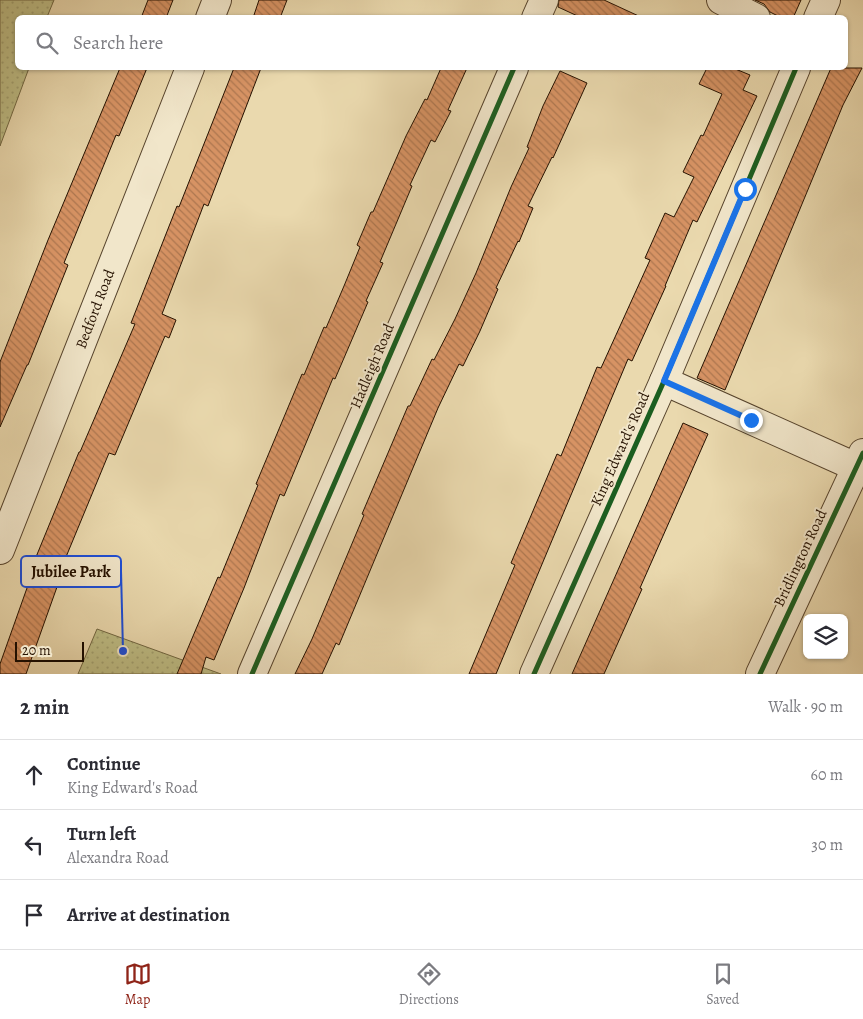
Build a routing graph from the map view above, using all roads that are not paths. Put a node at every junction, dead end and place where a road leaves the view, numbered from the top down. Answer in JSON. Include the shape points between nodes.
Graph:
{"nodes":[{"id":1,"x":216,"y":0,"type":"edge"},
{"id":2,"x":544,"y":0,"type":"edge"},
{"id":3,"x":721,"y":0,"type":"edge"},
{"id":4,"x":826,"y":0,"type":"edge"},
{"id":5,"x":211,"y":15,"type":"edge"},
{"id":6,"x":537,"y":15,"type":"edge"},
{"id":7,"x":750,"y":15,"type":"edge"},
{"id":8,"x":819,"y":15,"type":"edge"},
{"id":9,"x":189,"y":70,"type":"edge"},
{"id":10,"x":513,"y":70,"type":"edge"},
{"id":11,"x":795,"y":70,"type":"edge"},
{"id":12,"x":664,"y":381,"type":"junction"},
{"id":13,"x":860,"y":460,"type":"edge"},
{"id":14,"x":0,"y":550,"type":"edge"},
{"id":15,"x":252,"y":674,"type":"edge"},
{"id":16,"x":534,"y":674,"type":"edge"},
{"id":17,"x":760,"y":674,"type":"edge"}],
"edges":[{"from":1,"to":5,"type":"street"},
{"from":2,"to":6,"type":"street"},
{"from":3,"to":7,"type":"street"},
{"from":4,"to":8,"type":"street"},
{"from":9,"to":14,"type":"street","name":"Bedford Road"},
{"from":10,"to":15,"type":"street","name":"Hadleigh Road"},
{"from":11,"to":12,"type":"street","name":"King Edward's Road"},
{"from":12,"to":13,"type":"street"},
{"from":12,"to":16,"type":"street","name":"King Edward's Road"},
{"from":13,"to":17,"type":"street","name":"Bridlington Road"}]}
